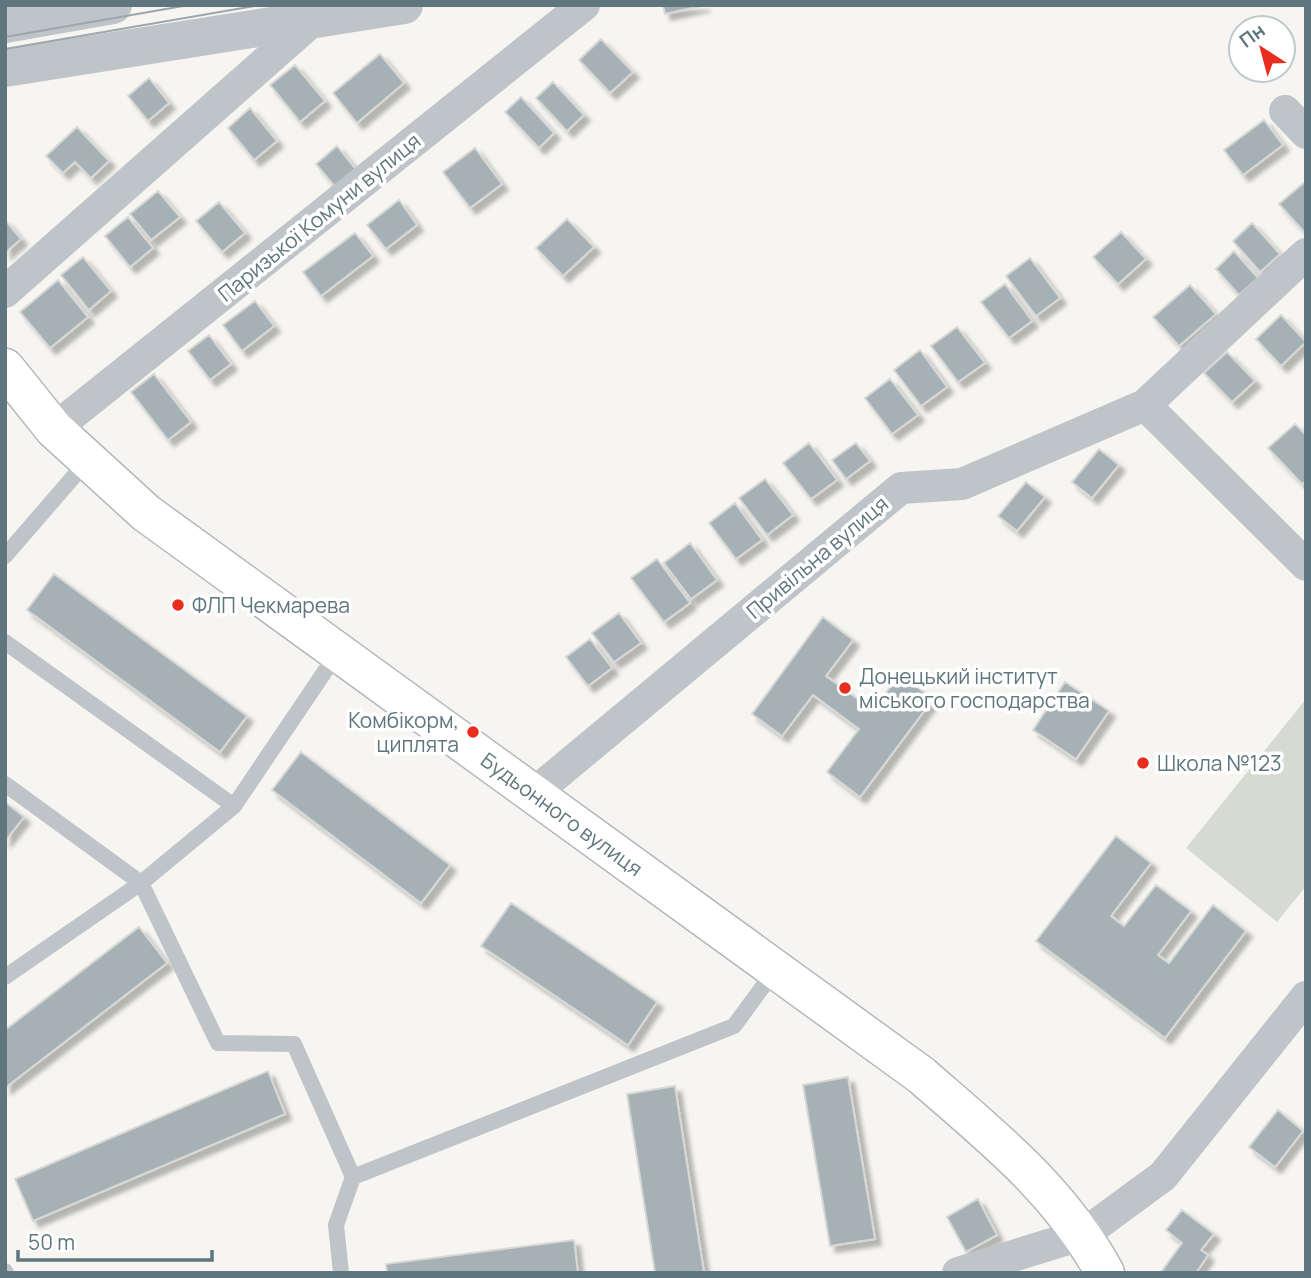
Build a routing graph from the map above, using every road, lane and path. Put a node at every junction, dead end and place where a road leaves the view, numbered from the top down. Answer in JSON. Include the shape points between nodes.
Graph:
{"nodes":[{"id":1,"x":113,"y":5,"type":"edge"},
{"id":2,"x":404,"y":5,"type":"edge"},
{"id":3,"x":584,"y":5,"type":"edge"},
{"id":4,"x":312,"y":21,"type":"junction"},
{"id":5,"x":5,"y":24,"type":"edge"},
{"id":6,"x":5,"y":68,"type":"edge"},
{"id":7,"x":1306,"y":254,"type":"edge"},
{"id":8,"x":5,"y":292,"type":"edge"},
{"id":9,"x":5,"y":368,"type":"edge"},
{"id":10,"x":1146,"y":405,"type":"junction"},
{"id":11,"x":54,"y":429,"type":"junction"},
{"id":12,"x":88,"y":460,"type":"junction"},
{"id":13,"x":5,"y":556,"type":"edge"},
{"id":14,"x":1306,"y":565,"type":"edge"},
{"id":15,"x":5,"y":642,"type":"edge"},
{"id":16,"x":338,"y":652,"type":"junction"},
{"id":17,"x":5,"y":784,"type":"edge"},
{"id":18,"x":533,"y":794,"type":"junction"},
{"id":19,"x":234,"y":806,"type":"junction"},
{"id":20,"x":141,"y":883,"type":"junction"},
{"id":21,"x":775,"y":970,"type":"junction"},
{"id":22,"x":5,"y":978,"type":"edge"},
{"id":23,"x":1306,"y":997,"type":"edge"},
{"id":24,"x":353,"y":1177,"type":"junction"},
{"id":25,"x":1084,"y":1234,"type":"junction"},
{"id":26,"x":341,"y":1273,"type":"edge"},
{"id":27,"x":958,"y":1273,"type":"edge"},
{"id":28,"x":1105,"y":1273,"type":"edge"}],
"edges":[{"from":1,"to":5,"type":"street"},
{"from":2,"to":4,"type":"street"},
{"from":3,"to":11,"type":"street","name":"Паризької Комуни вулиця"},
{"from":4,"to":6,"type":"street"},
{"from":4,"to":8,"type":"street"},
{"from":7,"to":10,"type":"street","name":"Привільна вулиця"},
{"from":9,"to":11,"type":"main road","name":"Будьонного вулиця"},
{"from":10,"to":14,"type":"street"},
{"from":10,"to":18,"type":"street","name":"Привільна вулиця","via":[[962,484],[901,488]]},
{"from":11,"to":12,"type":"main road","name":"Будьонного вулиця"},
{"from":12,"to":13,"type":"lane"},
{"from":12,"to":16,"type":"main road","name":"Будьонного вулиця","via":[[146,513]]},
{"from":15,"to":19,"type":"lane"},
{"from":16,"to":18,"type":"main road","name":"Будьонного вулиця"},
{"from":16,"to":19,"type":"lane"},
{"from":17,"to":20,"type":"lane"},
{"from":18,"to":21,"type":"main road","name":"Будьонного вулиця"},
{"from":19,"to":20,"type":"lane"},
{"from":20,"to":22,"type":"lane"},
{"from":20,"to":24,"type":"lane","via":[[218,1043],[294,1044]]},
{"from":21,"to":24,"type":"lane","via":[[734,1026]]},
{"from":21,"to":25,"type":"main road","name":"Будьонного вулиця","via":[[921,1075],[1026,1167]]},
{"from":23,"to":25,"type":"street","via":[[1163,1176]]},
{"from":24,"to":26,"type":"lane","via":[[336,1226]]},
{"from":25,"to":27,"type":"street"},
{"from":25,"to":28,"type":"main road","name":"Будьонного вулиця"}]}
